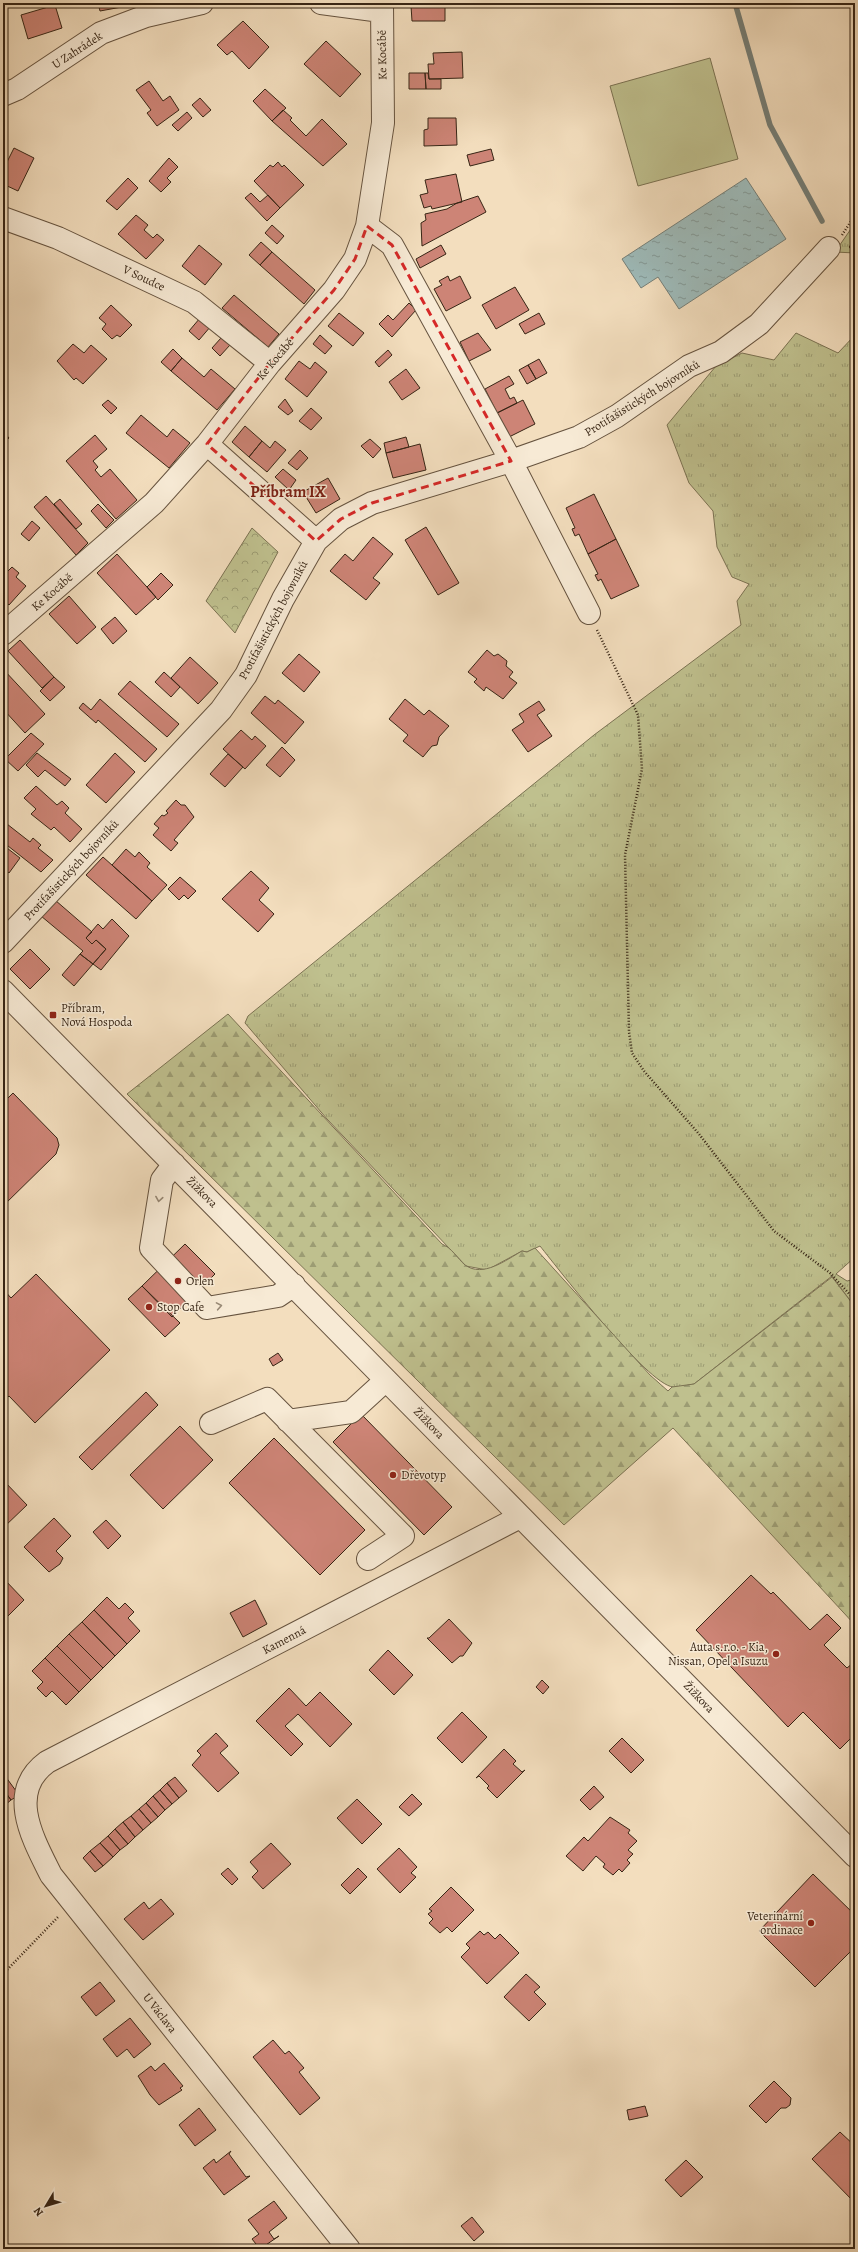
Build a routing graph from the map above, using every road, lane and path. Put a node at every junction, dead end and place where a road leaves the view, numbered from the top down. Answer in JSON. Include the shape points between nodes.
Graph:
{"nodes":[{"id":1,"x":202,"y":3,"type":"edge"},
{"id":2,"x":321,"y":3,"type":"edge"},
{"id":3,"x":382,"y":7,"type":"edge"},
{"id":4,"x":3,"y":95,"type":"edge"},
{"id":5,"x":6,"y":223,"type":"edge"},
{"id":6,"x":367,"y":226,"type":"junction"},
{"id":7,"x":829,"y":248,"type":"dead end"},
{"id":8,"x":270,"y":363,"type":"junction"},
{"id":9,"x":207,"y":444,"type":"junction"},
{"id":10,"x":511,"y":461,"type":"junction"},
{"id":11,"x":316,"y":541,"type":"junction"},
{"id":12,"x":589,"y":613,"type":"joint"},
{"id":13,"x":3,"y":634,"type":"edge"},
{"id":14,"x":3,"y":942,"type":"edge"},
{"id":15,"x":3,"y":991,"type":"edge"},
{"id":16,"x":174,"y":1164,"type":"junction"},
{"id":17,"x":294,"y":1285,"type":"junction"},
{"id":18,"x":855,"y":1300,"type":"edge"},
{"id":19,"x":386,"y":1380,"type":"junction"},
{"id":20,"x":288,"y":1421,"type":"junction"},
{"id":21,"x":211,"y":1423,"type":"dead end"},
{"id":22,"x":520,"y":1517,"type":"junction"},
{"id":23,"x":368,"y":1559,"type":"dead end"},
{"id":24,"x":47,"y":1762,"type":"joint"},
{"id":25,"x":855,"y":1856,"type":"edge"},
{"id":26,"x":72,"y":1902,"type":"junction"},
{"id":27,"x":3,"y":1974,"type":"edge"},
{"id":28,"x":349,"y":2249,"type":"edge"}],
"edges":[{"from":1,"to":4,"type":"street","name":"U Zahrádek","via":[[146,16],[101,33],[17,89]]},
{"from":2,"to":3,"type":"street"},
{"from":3,"to":6,"type":"street","name":"Ke Kocábě","via":[[383,123]]},
{"from":5,"to":8,"type":"street","name":"V Soudce","via":[[58,238],[194,302]]},
{"from":6,"to":8,"type":"street","name":"Ke Kocábě","via":[[355,259],[334,290]]},
{"from":6,"to":10,"type":"street","via":[[392,245]]},
{"from":7,"to":10,"type":"street","name":"Protifašistických bojovníků","via":[[759,324],[721,352],[689,366],[617,416],[579,437]]},
{"from":8,"to":9,"type":"street","name":"Ke Kocábě"},
{"from":9,"to":11,"type":"street"},
{"from":9,"to":13,"type":"street","name":"Ke Kocábě","via":[[154,503]]},
{"from":10,"to":11,"type":"street","name":"Protifašistických bojovníků","via":[[372,503],[342,519]]},
{"from":10,"to":12,"type":"street"},
{"from":11,"to":14,"type":"street","name":"Protifašistických bojovníků","via":[[283,599],[246,675],[220,710]]},
{"from":12,"to":18,"type":"path","via":[[638,715],[642,769],[625,855],[629,1032],[632,1053],[774,1231],[830,1273]]},
{"from":15,"to":16,"type":"street","name":"Žižkova"},
{"from":16,"to":17,"type":"street","name":"Žižkova"},
{"from":16,"to":17,"type":"street","one_way":true,"via":[[162,1180],[151,1248],[207,1308],[278,1296]]},
{"from":17,"to":19,"type":"street","name":"Žižkova"},
{"from":19,"to":20,"type":"street","via":[[351,1412]]},
{"from":19,"to":22,"type":"street","name":"Žižkova"},
{"from":20,"to":21,"type":"street","via":[[267,1399]]},
{"from":20,"to":23,"type":"street","via":[[403,1536]]},
{"from":22,"to":24,"type":"street","name":"Kamenná"},
{"from":22,"to":25,"type":"street","name":"Žižkova"},
{"from":24,"to":26,"type":"street","name":"U Václava","via":[[29,1780],[26,1811],[33,1841],[51,1875]]},
{"from":26,"to":27,"type":"path"},
{"from":26,"to":28,"type":"street","name":"U Václava"}]}
